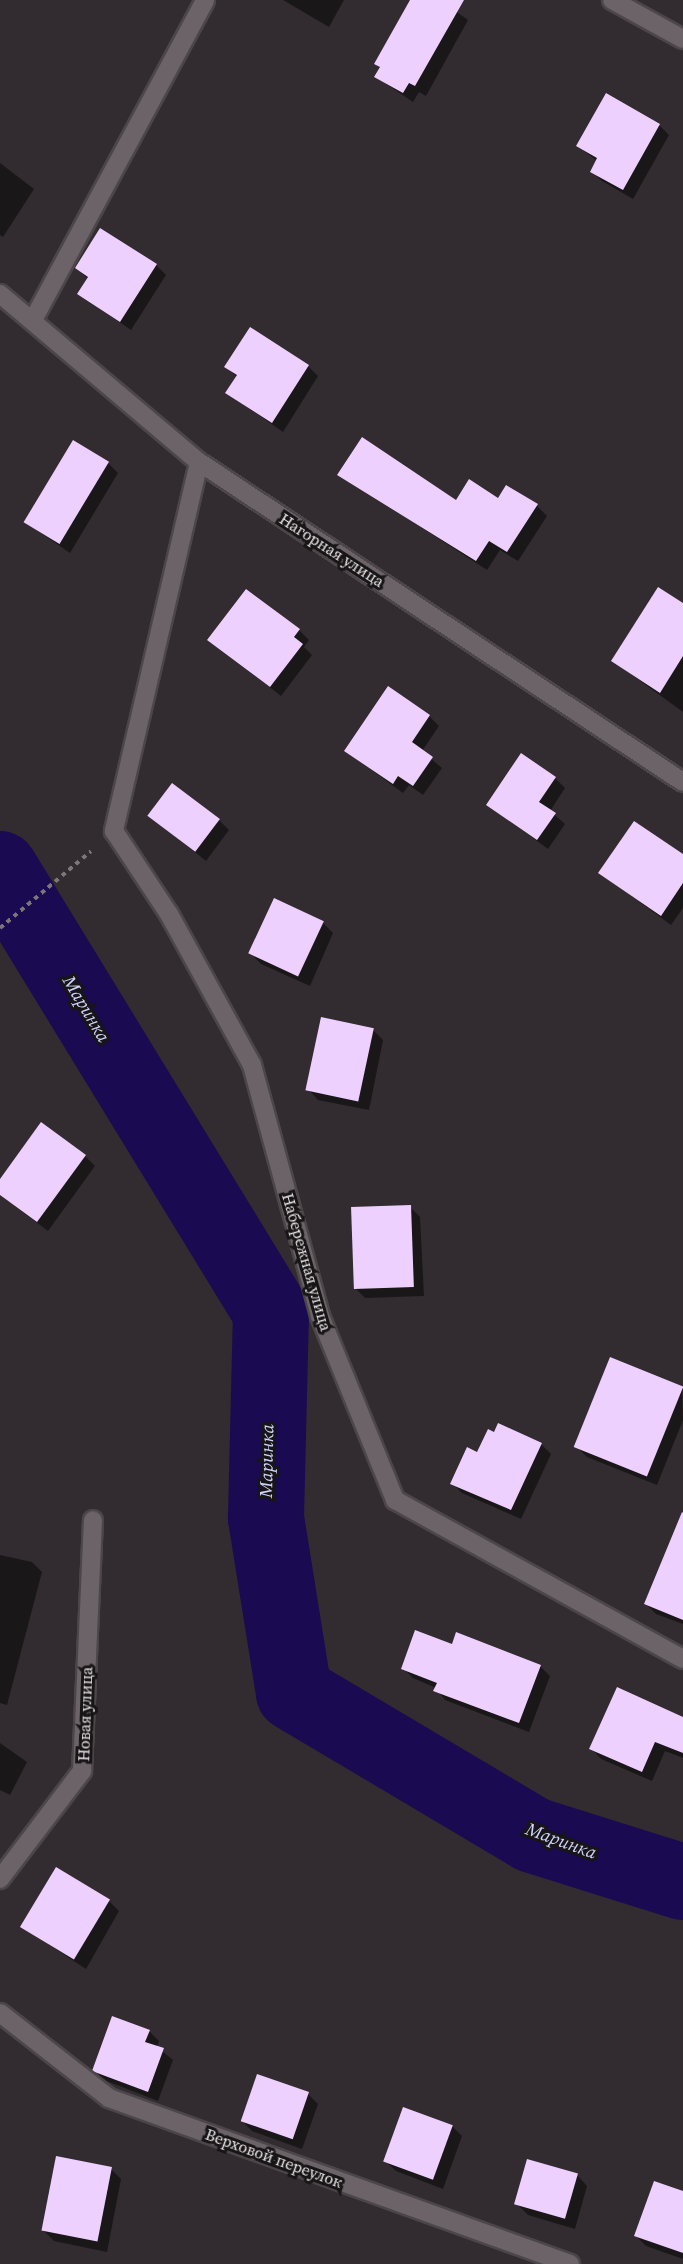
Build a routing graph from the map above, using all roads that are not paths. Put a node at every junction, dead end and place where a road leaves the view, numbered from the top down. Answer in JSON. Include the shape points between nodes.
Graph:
{"nodes":[{"id":1,"x":205,"y":0,"type":"edge"},
{"id":2,"x":612,"y":0,"type":"edge"},
{"id":3,"x":683,"y":39,"type":"edge"},
{"id":4,"x":0,"y":294,"type":"edge"},
{"id":5,"x":33,"y":320,"type":"junction"},
{"id":6,"x":199,"y":462,"type":"junction"},
{"id":7,"x":683,"y":782,"type":"edge"},
{"id":8,"x":93,"y":1520,"type":"dead end"},
{"id":9,"x":683,"y":1659,"type":"edge"},
{"id":10,"x":0,"y":1879,"type":"edge"},
{"id":11,"x":0,"y":2013,"type":"edge"},
{"id":12,"x":570,"y":2264,"type":"edge"}],
"edges":[{"from":1,"to":5,"type":"street"},
{"from":2,"to":3,"type":"street"},
{"from":4,"to":5,"type":"street","name":"Нагорная улица"},
{"from":5,"to":6,"type":"street","name":"Нагорная улица"},
{"from":6,"to":7,"type":"street","name":"Нагорная улица"},
{"from":6,"to":9,"type":"street","name":"Набережная улица","via":[[114,831],[170,914],[252,1065],[320,1316],[394,1500]]},
{"from":8,"to":10,"type":"street","name":"Новая улица","via":[[82,1771]]},
{"from":11,"to":12,"type":"street","name":"Верховой переулок","via":[[109,2098]]}]}
